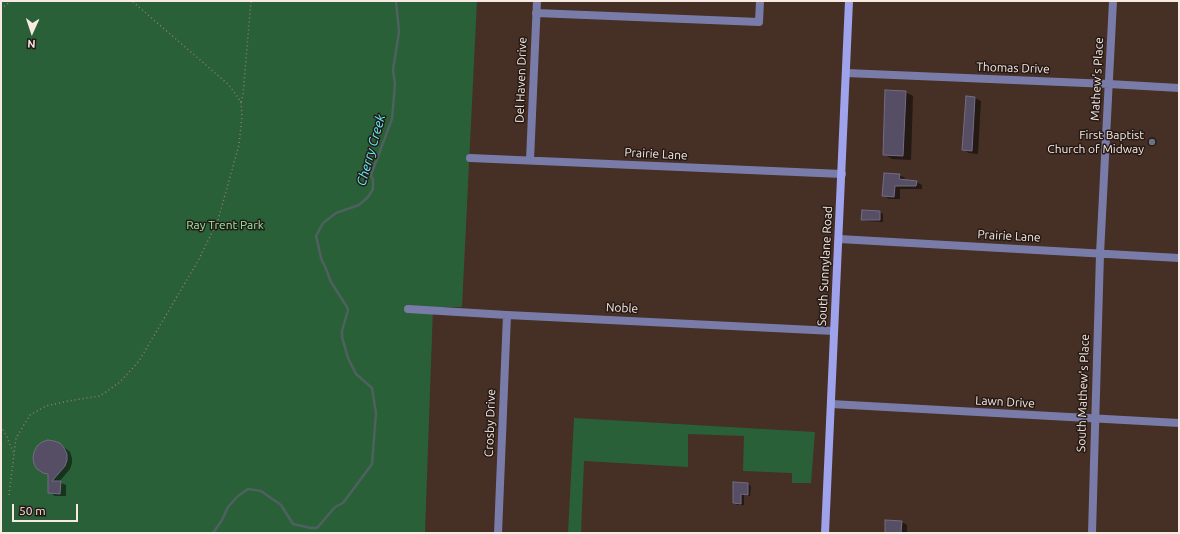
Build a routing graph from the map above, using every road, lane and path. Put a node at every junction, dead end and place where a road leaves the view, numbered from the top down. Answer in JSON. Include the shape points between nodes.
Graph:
{"nodes":[{"id":1,"x":11,"y":1,"type":"edge"},
{"id":2,"x":132,"y":1,"type":"edge"},
{"id":3,"x":251,"y":1,"type":"edge"},
{"id":4,"x":537,"y":1,"type":"edge"},
{"id":5,"x":760,"y":1,"type":"edge"},
{"id":6,"x":848,"y":1,"type":"edge"},
{"id":7,"x":1112,"y":1,"type":"edge"},
{"id":8,"x":1,"y":9,"type":"edge"},
{"id":9,"x":536,"y":13,"type":"junction"},
{"id":10,"x":846,"y":73,"type":"junction"},
{"id":11,"x":1109,"y":84,"type":"junction"},
{"id":12,"x":1179,"y":88,"type":"edge"},
{"id":13,"x":240,"y":102,"type":"junction"},
{"id":14,"x":470,"y":158,"type":"dead end"},
{"id":15,"x":530,"y":160,"type":"junction"},
{"id":16,"x":842,"y":174,"type":"junction"},
{"id":17,"x":839,"y":239,"type":"junction"},
{"id":18,"x":1100,"y":254,"type":"junction"},
{"id":19,"x":1179,"y":258,"type":"edge"},
{"id":20,"x":408,"y":309,"type":"dead end"},
{"id":21,"x":507,"y":315,"type":"junction"},
{"id":22,"x":834,"y":331,"type":"junction"},
{"id":23,"x":831,"y":404,"type":"junction"},
{"id":24,"x":1094,"y":418,"type":"junction"},
{"id":25,"x":1179,"y":423,"type":"edge"},
{"id":26,"x":1,"y":426,"type":"edge"},
{"id":27,"x":14,"y":454,"type":"junction"},
{"id":28,"x":9,"y":495,"type":"dead end"},
{"id":29,"x":498,"y":533,"type":"edge"},
{"id":30,"x":825,"y":533,"type":"edge"},
{"id":31,"x":1092,"y":533,"type":"edge"}],
"edges":[{"from":1,"to":8,"type":"path"},
{"from":2,"to":13,"type":"path","via":[[229,85]]},
{"from":3,"to":13,"type":"path","via":[[243,94]]},
{"from":4,"to":9,"type":"street","name":"Del Haven Drive"},
{"from":5,"to":9,"type":"street","via":[[759,22]]},
{"from":6,"to":10,"type":"main road","name":"South Sunnylane Road"},
{"from":7,"to":11,"type":"street","name":"Mathew's Place"},
{"from":9,"to":15,"type":"street","name":"Del Haven Drive"},
{"from":10,"to":11,"type":"street","name":"Thomas Drive"},
{"from":10,"to":16,"type":"main road","name":"South Sunnylane Road"},
{"from":11,"to":12,"type":"street","name":"Thomas Drive"},
{"from":11,"to":18,"type":"street","name":"Mathew's Place"},
{"from":13,"to":27,"type":"path","via":[[242,116],[239,145],[218,220],[198,261],[139,361],[120,382],[100,396],[46,406],[30,415],[16,438]]},
{"from":14,"to":15,"type":"street","name":"Prairie Lane"},
{"from":15,"to":16,"type":"street","name":"Prairie Lane"},
{"from":16,"to":17,"type":"main road","name":"South Sunnylane Road"},
{"from":17,"to":18,"type":"street","name":"Prairie Lane"},
{"from":17,"to":22,"type":"main road","name":"South Sunnylane Road"},
{"from":18,"to":19,"type":"street","name":"Prairie Lane"},
{"from":18,"to":24,"type":"street","name":"South Mathew's Place"},
{"from":20,"to":21,"type":"street","name":"Noble"},
{"from":21,"to":22,"type":"street","name":"Noble"},
{"from":21,"to":29,"type":"street","name":"Crosby Drive"},
{"from":22,"to":23,"type":"main road","name":"South Sunnylane Road"},
{"from":23,"to":24,"type":"street","name":"Lawn Drive"},
{"from":23,"to":30,"type":"main road","name":"South Sunnylane Road"},
{"from":24,"to":25,"type":"street","name":"Lawn Drive"},
{"from":24,"to":31,"type":"street","name":"South Mathew's Place"},
{"from":26,"to":27,"type":"path"},
{"from":27,"to":28,"type":"path"}]}
